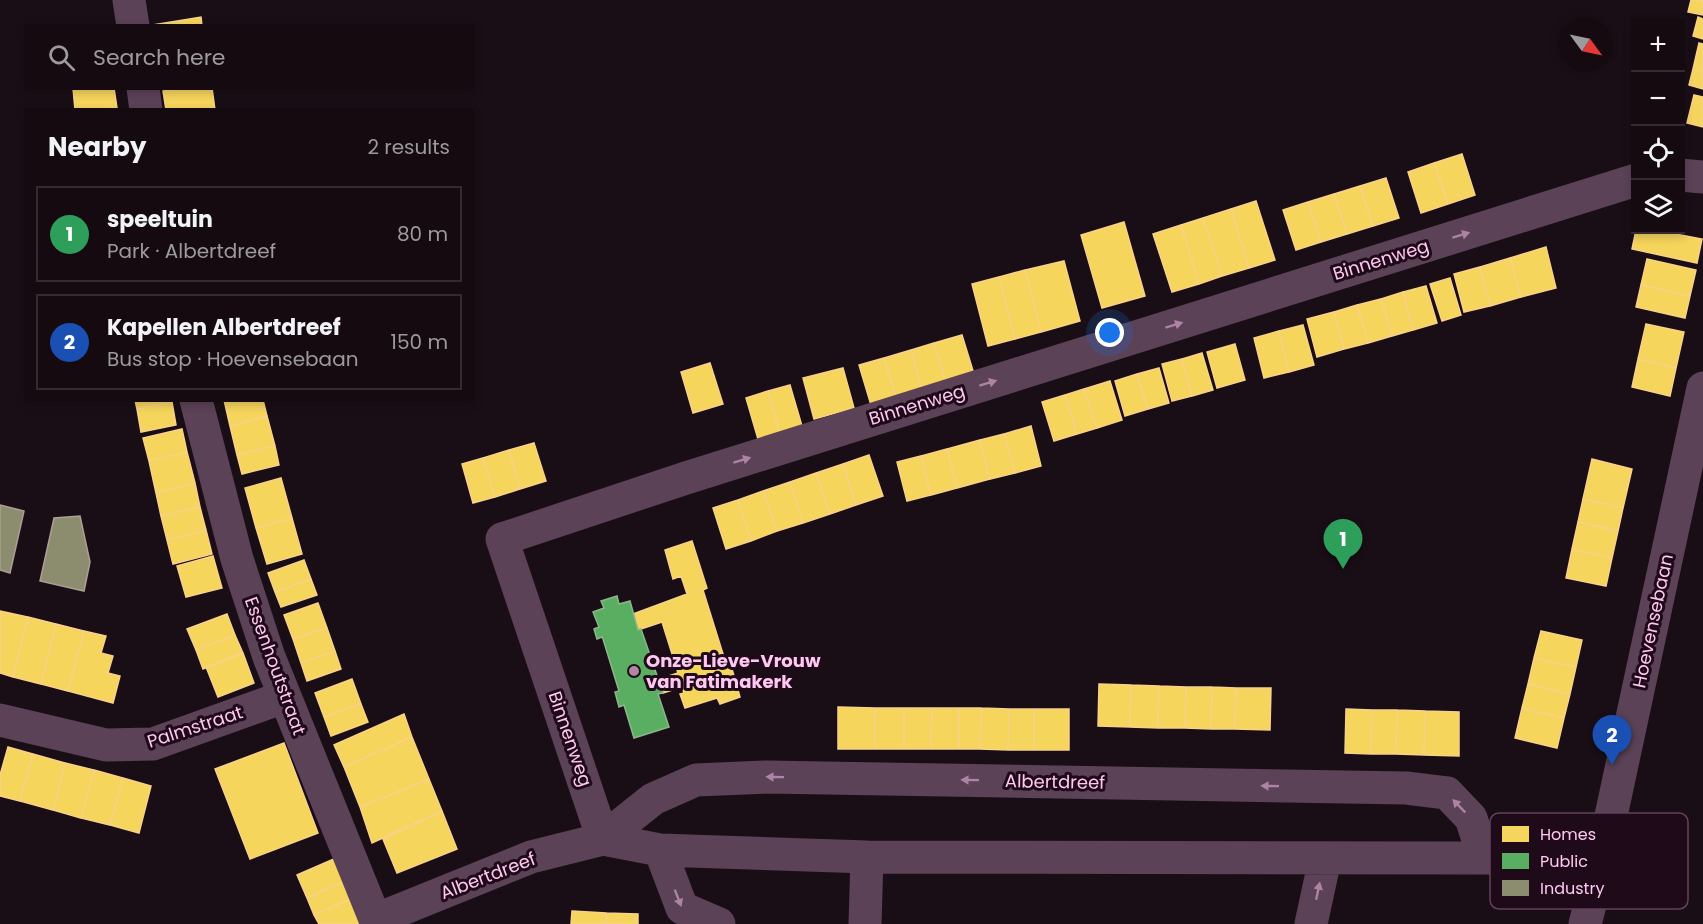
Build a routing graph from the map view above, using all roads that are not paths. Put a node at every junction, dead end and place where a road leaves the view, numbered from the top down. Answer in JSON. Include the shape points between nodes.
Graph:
{"nodes":[{"id":1,"x":143,"y":90,"type":"edge"},
{"id":2,"x":146,"y":108,"type":"edge"},
{"id":3,"x":1685,"y":175,"type":"edge"},
{"id":4,"x":1703,"y":177,"type":"edge"},
{"id":5,"x":1631,"y":181,"type":"edge"},
{"id":6,"x":1703,"y":388,"type":"edge"},
{"id":7,"x":196,"y":402,"type":"edge"},
{"id":8,"x":284,"y":697,"type":"junction"},
{"id":9,"x":0,"y":720,"type":"edge"},
{"id":10,"x":1612,"y":813,"type":"edge"},
{"id":11,"x":603,"y":838,"type":"junction"},
{"id":12,"x":660,"y":850,"type":"junction"},
{"id":13,"x":867,"y":857,"type":"junction"},
{"id":14,"x":1484,"y":858,"type":"junction"},
{"id":15,"x":1490,"y":858,"type":"edge"},
{"id":16,"x":1325,"y":859,"type":"junction"},
{"id":17,"x":1589,"y":909,"type":"edge"},
{"id":18,"x":376,"y":922,"type":"edge"},
{"id":19,"x":719,"y":924,"type":"edge"},
{"id":20,"x":865,"y":924,"type":"edge"},
{"id":21,"x":1311,"y":924,"type":"edge"},
{"id":22,"x":1585,"y":924,"type":"edge"}],
"edges":[{"from":1,"to":2,"type":"street"},
{"from":3,"to":4,"type":"street"},
{"from":11,"to":5,"type":"street","name":"Binnenweg","one_way":true,"via":[[502,539]]},
{"from":6,"to":10,"type":"street","name":"Hoevensebaan"},
{"from":7,"to":8,"type":"street","name":"Essenhoutstraat","via":[[237,559]]},
{"from":8,"to":9,"type":"street","name":"Palmstraat","via":[[153,744],[106,745]]},
{"from":8,"to":18,"type":"street","name":"Essenhoutstraat"},
{"from":11,"to":12,"type":"street","name":"Albertdreef"},
{"from":14,"to":11,"type":"street","name":"Albertdreef","one_way":true,"via":[[1471,818],[1447,793],[1406,788],[767,777],[696,780],[653,799]]},
{"from":11,"to":18,"type":"street","name":"Albertdreef","via":[[531,857]]},
{"from":12,"to":13,"type":"street","name":"Albertdreef"},
{"from":12,"to":19,"type":"street","one_way":true,"via":[[682,908]]},
{"from":13,"to":16,"type":"street","name":"Albertdreef"},
{"from":13,"to":20,"type":"street"},
{"from":14,"to":15,"type":"street","name":"Albertdreef"},
{"from":14,"to":16,"type":"street","name":"Albertdreef"},
{"from":21,"to":16,"type":"street","one_way":true},
{"from":17,"to":22,"type":"street","name":"Hoevensebaan"}]}
